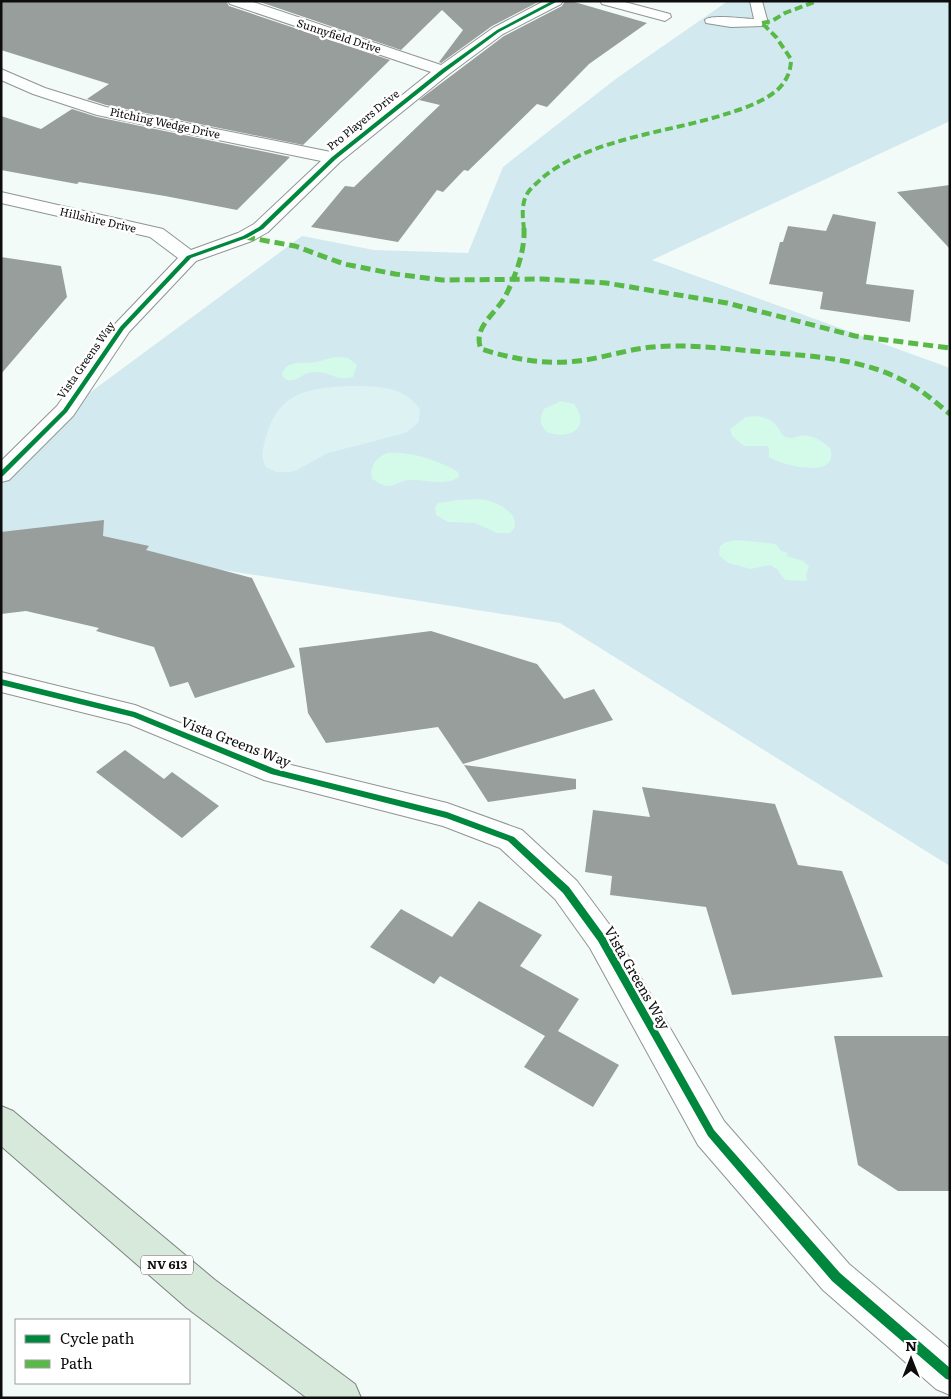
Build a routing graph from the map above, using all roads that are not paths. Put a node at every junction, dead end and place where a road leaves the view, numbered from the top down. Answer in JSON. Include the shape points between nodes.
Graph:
{"nodes":[{"id":1,"x":235,"y":1,"type":"edge"},
{"id":2,"x":556,"y":1,"type":"edge"},
{"id":3,"x":606,"y":1,"type":"edge"},
{"id":4,"x":756,"y":1,"type":"edge"},
{"id":5,"x":664,"y":17,"type":"dead end"},
{"id":6,"x":711,"y":20,"type":"dead end"},
{"id":7,"x":443,"y":71,"type":"junction"},
{"id":8,"x":1,"y":74,"type":"edge"},
{"id":9,"x":334,"y":158,"type":"junction"},
{"id":10,"x":1,"y":197,"type":"edge"},
{"id":11,"x":189,"y":256,"type":"junction"},
{"id":12,"x":1,"y":475,"type":"edge"},
{"id":13,"x":1,"y":682,"type":"edge"},
{"id":14,"x":1,"y":1122,"type":"edge"},
{"id":15,"x":950,"y":1376,"type":"edge"},
{"id":16,"x":341,"y":1398,"type":"edge"}],
"edges":[{"from":1,"to":7,"type":"street","name":"Sunnyfield Drive"},
{"from":2,"to":7,"type":"street","name":"Pro Players Drive","via":[[498,30]]},
{"from":3,"to":5,"type":"lane"},
{"from":4,"to":6,"type":"lane","via":[[762,23]]},
{"from":7,"to":9,"type":"street","name":"Pro Players Drive"},
{"from":8,"to":9,"type":"street","name":"Pitching Wedge Drive","via":[[39,91],[103,110]]},
{"from":9,"to":11,"type":"street","name":"Pro Players Drive","via":[[261,228],[245,237]]},
{"from":10,"to":11,"type":"street","name":"Hillshire Drive","via":[[156,233]]},
{"from":11,"to":12,"type":"street","name":"Vista Greens Way","via":[[122,328],[65,411]]},
{"from":13,"to":15,"type":"street","name":"Vista Greens Way","via":[[135,716],[274,772],[447,815],[511,839],[566,890],[601,938],[711,1133],[836,1277]]},
{"from":14,"to":16,"type":"highway","number":"NV 613","via":[[201,1294]]}]}
